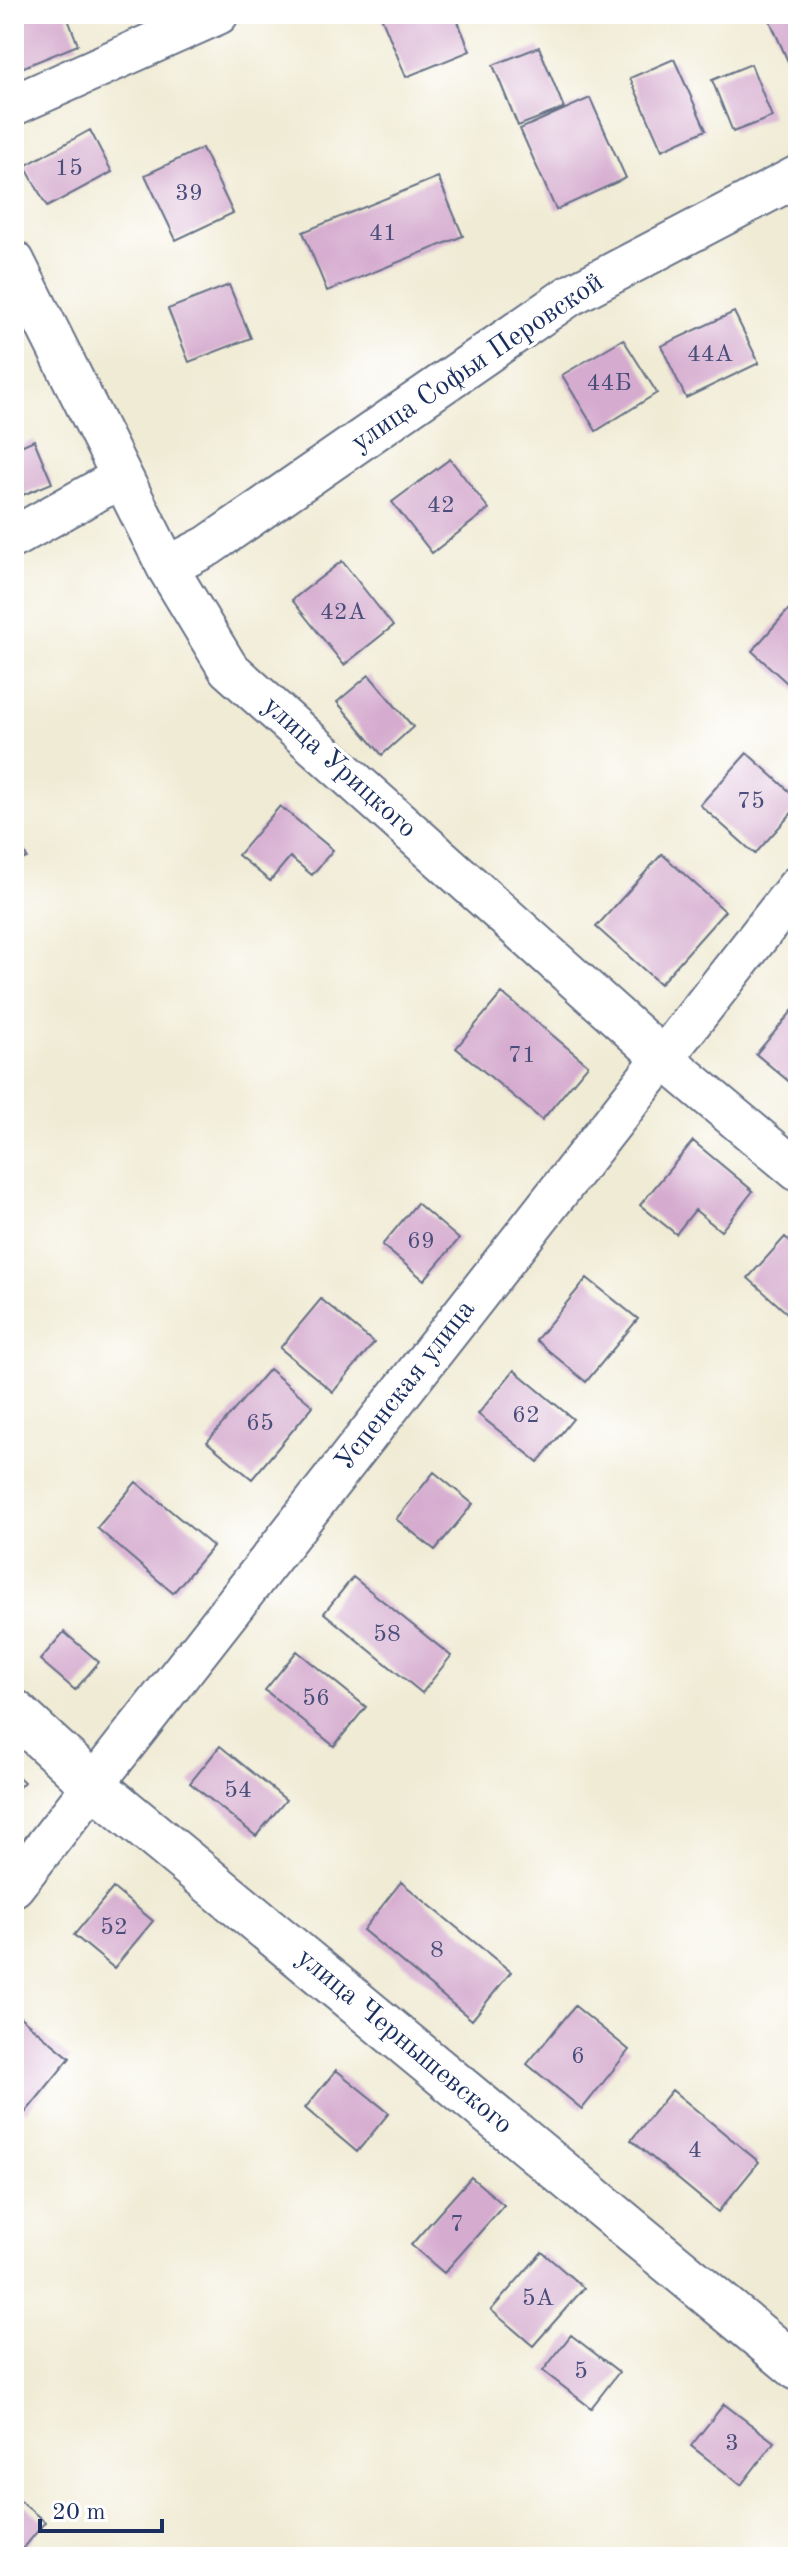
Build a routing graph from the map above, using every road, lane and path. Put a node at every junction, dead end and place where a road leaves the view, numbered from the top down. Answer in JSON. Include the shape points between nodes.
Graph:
{"nodes":[{"id":1,"x":218,"y":14,"type":"edge"},
{"id":2,"x":14,"y":105,"type":"edge"},
{"id":3,"x":798,"y":176,"type":"edge"},
{"id":4,"x":14,"y":261,"type":"edge"},
{"id":5,"x":122,"y":477,"type":"junction"},
{"id":6,"x":14,"y":537,"type":"edge"},
{"id":7,"x":167,"y":567,"type":"junction"},
{"id":8,"x":798,"y":886,"type":"edge"},
{"id":9,"x":663,"y":1058,"type":"junction"},
{"id":10,"x":798,"y":1171,"type":"edge"},
{"id":11,"x":14,"y":1712,"type":"edge"},
{"id":12,"x":92,"y":1784,"type":"junction"},
{"id":13,"x":14,"y":1886,"type":"edge"},
{"id":14,"x":798,"y":2368,"type":"edge"}],
"edges":[{"from":1,"to":2,"type":"street"},
{"from":3,"to":7,"type":"street","name":"улица Софьи Перовской","via":[[569,296],[208,546]]},
{"from":4,"to":5,"type":"street","name":"улица Урицкого"},
{"from":5,"to":6,"type":"street"},
{"from":5,"to":7,"type":"street","name":"улица Урицкого"},
{"from":7,"to":9,"type":"street","name":"улица Урицкого","via":[[228,668]]},
{"from":8,"to":9,"type":"street","name":"Успенская улица"},
{"from":9,"to":10,"type":"street","name":"улица Урицкого"},
{"from":9,"to":12,"type":"street","name":"Успенская улица"},
{"from":11,"to":12,"type":"street","name":"улица Чернышевского"},
{"from":12,"to":13,"type":"street","name":"Успенская улица"},
{"from":12,"to":14,"type":"street","name":"улица Чернышевского"}]}
